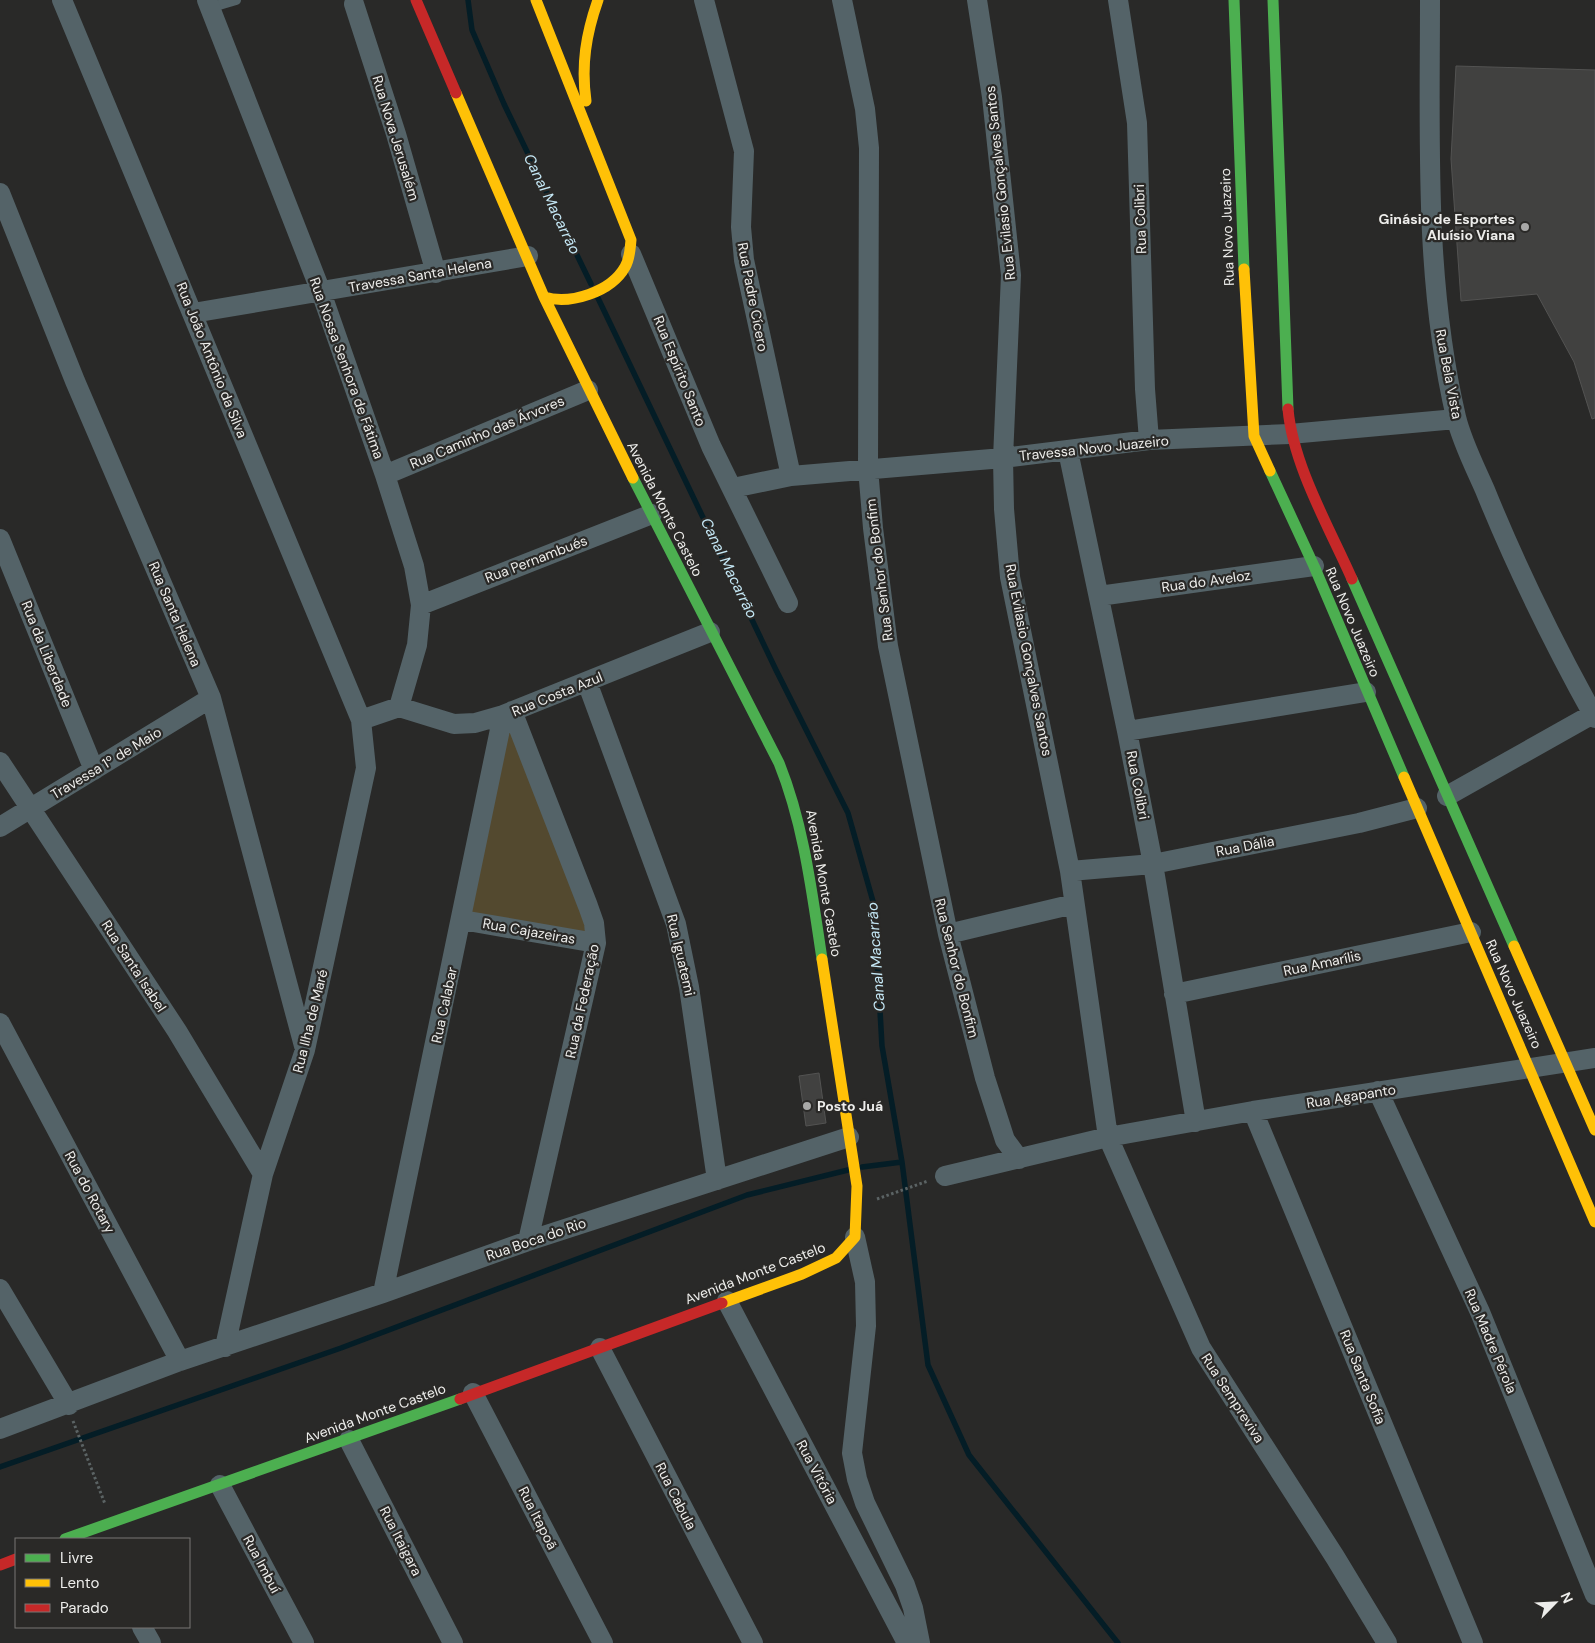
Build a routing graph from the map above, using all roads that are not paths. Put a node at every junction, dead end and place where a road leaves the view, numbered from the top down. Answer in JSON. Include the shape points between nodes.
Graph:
{"nodes":[{"id":1,"x":62,"y":0,"type":"edge"},
{"id":2,"x":236,"y":0,"type":"edge"},
{"id":3,"x":416,"y":0,"type":"edge"},
{"id":4,"x":536,"y":0,"type":"edge"},
{"id":5,"x":598,"y":0,"type":"edge"},
{"id":6,"x":704,"y":0,"type":"edge"},
{"id":7,"x":842,"y":0,"type":"edge"},
{"id":8,"x":977,"y":0,"type":"edge"},
{"id":9,"x":1118,"y":0,"type":"edge"},
{"id":10,"x":1234,"y":0,"type":"edge"},
{"id":11,"x":1274,"y":0,"type":"edge"},
{"id":12,"x":1430,"y":0,"type":"edge"},
{"id":13,"x":360,"y":2,"type":"edge"},
{"id":14,"x":208,"y":4,"type":"edge"},
{"id":15,"x":596,"y":153,"type":"junction"},
{"id":16,"x":0,"y":193,"type":"edge"},
{"id":17,"x":631,"y":254,"type":"junction"},
{"id":18,"x":528,"y":256,"type":"junction"},
{"id":19,"x":436,"y":273,"type":"junction"},
{"id":20,"x":321,"y":292,"type":"junction"},
{"id":21,"x":544,"y":297,"type":"junction"},
{"id":22,"x":577,"y":298,"type":"junction"},
{"id":23,"x":193,"y":313,"type":"junction"},
{"id":24,"x":563,"y":337,"type":"junction"},
{"id":25,"x":588,"y":390,"type":"junction"},
{"id":26,"x":1456,"y":419,"type":"junction"},
{"id":27,"x":1290,"y":434,"type":"junction"},
{"id":28,"x":1254,"y":436,"type":"junction"},
{"id":29,"x":1149,"y":440,"type":"junction"},
{"id":30,"x":1068,"y":451,"type":"junction"},
{"id":31,"x":1003,"y":458,"type":"junction"},
{"id":32,"x":868,"y":468,"type":"junction"},
{"id":33,"x":385,"y":475,"type":"junction"},
{"id":34,"x":791,"y":476,"type":"junction"},
{"id":35,"x":733,"y":488,"type":"junction"},
{"id":36,"x":652,"y":514,"type":"junction"},
{"id":37,"x":0,"y":539,"type":"edge"},
{"id":38,"x":1314,"y":566,"type":"junction"},
{"id":39,"x":1099,"y":596,"type":"junction"},
{"id":40,"x":788,"y":603,"type":"dead end"},
{"id":41,"x":421,"y":605,"type":"junction"},
{"id":42,"x":710,"y":632,"type":"junction"},
{"id":43,"x":587,"y":682,"type":"junction"},
{"id":44,"x":1366,"y":692,"type":"junction"},
{"id":45,"x":211,"y":698,"type":"junction"},
{"id":46,"x":399,"y":707,"type":"junction"},
{"id":47,"x":508,"y":713,"type":"junction"},
{"id":48,"x":1594,"y":716,"type":"edge"},
{"id":49,"x":360,"y":720,"type":"junction"},
{"id":50,"x":1128,"y":731,"type":"junction"},
{"id":51,"x":0,"y":762,"type":"edge"},
{"id":52,"x":94,"y":770,"type":"junction"},
{"id":53,"x":1447,"y":796,"type":"junction"},
{"id":54,"x":31,"y":808,"type":"junction"},
{"id":55,"x":1417,"y":808,"type":"junction"},
{"id":56,"x":0,"y":827,"type":"edge"},
{"id":57,"x":1153,"y":864,"type":"junction"},
{"id":58,"x":1070,"y":871,"type":"junction"},
{"id":59,"x":1074,"y":904,"type":"junction"},
{"id":60,"x":462,"y":920,"type":"junction"},
{"id":61,"x":1471,"y":932,"type":"junction"},
{"id":62,"x":948,"y":934,"type":"junction"},
{"id":63,"x":596,"y":943,"type":"junction"},
{"id":64,"x":1174,"y":994,"type":"junction"},
{"id":65,"x":0,"y":1023,"type":"edge"},
{"id":66,"x":306,"y":1050,"type":"junction"},
{"id":67,"x":1595,"y":1058,"type":"edge"},
{"id":68,"x":1566,"y":1063,"type":"junction"},
{"id":69,"x":1530,"y":1068,"type":"junction"},
{"id":70,"x":1378,"y":1091,"type":"junction"},
{"id":71,"x":1253,"y":1111,"type":"junction"},
{"id":72,"x":1196,"y":1122,"type":"junction"},
{"id":73,"x":1595,"y":1130,"type":"edge"},
{"id":74,"x":850,"y":1137,"type":"junction"},
{"id":75,"x":1108,"y":1137,"type":"junction"},
{"id":76,"x":1019,"y":1159,"type":"junction"},
{"id":77,"x":263,"y":1174,"type":"junction"},
{"id":78,"x":936,"y":1179,"type":"road end"},
{"id":79,"x":717,"y":1180,"type":"junction"},
{"id":80,"x":1595,"y":1222,"type":"edge"},
{"id":81,"x":854,"y":1236,"type":"junction"},
{"id":82,"x":528,"y":1241,"type":"junction"},
{"id":83,"x":0,"y":1289,"type":"edge"},
{"id":84,"x":383,"y":1293,"type":"junction"},
{"id":85,"x":727,"y":1302,"type":"junction"},
{"id":86,"x":225,"y":1347,"type":"junction"},
{"id":87,"x":600,"y":1348,"type":"junction"},
{"id":88,"x":180,"y":1361,"type":"junction"},
{"id":89,"x":474,"y":1393,"type":"junction"},
{"id":90,"x":69,"y":1405,"type":"junction"},
{"id":91,"x":0,"y":1429,"type":"edge"},
{"id":92,"x":349,"y":1440,"type":"junction"},
{"id":93,"x":220,"y":1485,"type":"junction"},
{"id":94,"x":94,"y":1534,"type":"edge"},
{"id":95,"x":71,"y":1538,"type":"edge"},
{"id":96,"x":15,"y":1559,"type":"edge"},
{"id":97,"x":0,"y":1565,"type":"edge"},
{"id":98,"x":1595,"y":1595,"type":"edge"},
{"id":99,"x":143,"y":1628,"type":"edge"},
{"id":100,"x":151,"y":1643,"type":"edge"},
{"id":101,"x":304,"y":1643,"type":"edge"},
{"id":102,"x":453,"y":1643,"type":"edge"},
{"id":103,"x":603,"y":1643,"type":"edge"},
{"id":104,"x":753,"y":1643,"type":"edge"},
{"id":105,"x":907,"y":1643,"type":"edge"},
{"id":106,"x":920,"y":1643,"type":"edge"},
{"id":107,"x":1387,"y":1643,"type":"edge"},
{"id":108,"x":1473,"y":1643,"type":"edge"}],
"edges":[{"from":1,"to":23,"type":"street","name":"Rua João Antônio da Silva"},
{"from":2,"to":14,"type":"lane"},
{"from":3,"to":18,"type":"street","name":"Avenida Monte Castelo"},
{"from":4,"to":15,"type":"street"},
{"from":5,"to":15,"type":"street","via":[[587,32],[581,74]]},
{"from":6,"to":34,"type":"street","name":"Rua Padre Cícero","via":[[744,151],[741,227],[744,260]]},
{"from":7,"to":32,"type":"street","name":"Rua Senhor do Bonfim","via":[[865,109],[869,148]]},
{"from":8,"to":31,"type":"street","name":"Rua Evilasio Gonçalves Santos","via":[[992,97],[1011,275]]},
{"from":9,"to":29,"type":"street","name":"Rua Colibri","via":[[1137,123]]},
{"from":10,"to":28,"type":"street","name":"Rua Novo Juazeiro","via":[[1246,335]]},
{"from":11,"to":27,"type":"street","name":"Rua Novo Juazeiro"},
{"from":12,"to":26,"type":"street","name":"Rua Bela Vista","via":[[1430,215],[1441,340]]},
{"from":13,"to":19,"type":"street","name":"Rua Nova Jerusalém"},
{"from":14,"to":20,"type":"street","name":"Rua Nossa Senhora de Fátima"},
{"from":15,"to":17,"type":"street","via":[[631,240]]},
{"from":16,"to":45,"type":"street","name":"Rua Santa Helena","via":[[75,381]]},
{"from":17,"to":22,"type":"street","via":[[612,284]]},
{"from":17,"to":35,"type":"street","name":"Rua Espírito Santo","via":[[711,446]]},
{"from":18,"to":19,"type":"street","name":"Travessa Santa Helena"},
{"from":18,"to":21,"type":"street","name":"Avenida Monte Castelo"},
{"from":19,"to":20,"type":"street","name":"Travessa Santa Helena"},
{"from":20,"to":23,"type":"street","name":"Travessa Santa Helena"},
{"from":20,"to":33,"type":"street","name":"Rua Nossa Senhora de Fátima"},
{"from":21,"to":22,"type":"street","via":[[557,302]]},
{"from":21,"to":24,"type":"street","name":"Avenida Monte Castelo"},
{"from":22,"to":24,"type":"street","name":"Avenida Monte Castelo","via":[[564,313]]},
{"from":23,"to":49,"type":"street","name":"Rua João Antônio da Silva"},
{"from":24,"to":25,"type":"street","name":"Avenida Monte Castelo"},
{"from":25,"to":33,"type":"street","name":"Rua Caminho das Árvores"},
{"from":25,"to":36,"type":"street","name":"Avenida Monte Castelo"},
{"from":26,"to":27,"type":"street","name":"Travessa Novo Juazeiro"},
{"from":26,"to":48,"type":"street","name":"Rua Bela Vista","via":[[1510,553]]},
{"from":27,"to":28,"type":"street","name":"Travessa Novo Juazeiro"},
{"from":27,"to":53,"type":"street","name":"Rua Novo Juazeiro"},
{"from":28,"to":29,"type":"street","name":"Travessa Novo Juazeiro"},
{"from":28,"to":38,"type":"street","name":"Rua Novo Juazeiro"},
{"from":29,"to":30,"type":"street","name":"Travessa Novo Juazeiro"},
{"from":30,"to":31,"type":"street","name":"Travessa Novo Juazeiro"},
{"from":30,"to":39,"type":"street","name":"Rua Colibri"},
{"from":31,"to":32,"type":"street","name":"Travessa Novo Juazeiro"},
{"from":31,"to":58,"type":"street","name":"Rua Evilasio Gonçalves Santos","via":[[1010,578]]},
{"from":32,"to":34,"type":"street","name":"Travessa Novo Juazeiro"},
{"from":32,"to":62,"type":"street","name":"Rua Senhor do Bonfim","via":[[888,646]]},
{"from":33,"to":41,"type":"street","name":"Rua Nossa Senhora de Fátima","via":[[414,566]]},
{"from":34,"to":35,"type":"street","name":"Travessa Novo Juazeiro"},
{"from":35,"to":40,"type":"street"},
{"from":36,"to":41,"type":"street","name":"Rua Pernambués"},
{"from":36,"to":42,"type":"street","name":"Avenida Monte Castelo"},
{"from":37,"to":52,"type":"street","name":"Rua da Liberdade"},
{"from":38,"to":39,"type":"street","name":"Rua do Aveloz"},
{"from":38,"to":44,"type":"street","name":"Rua Novo Juazeiro"},
{"from":39,"to":50,"type":"street","name":"Rua Colibri"},
{"from":41,"to":46,"type":"street","name":"Rua Nossa Senhora de Fátima","via":[[417,645]]},
{"from":42,"to":43,"type":"street","name":"Rua Costa Azul"},
{"from":42,"to":74,"type":"street","name":"Avenida Monte Castelo","via":[[779,763],[792,795],[808,870]]},
{"from":43,"to":47,"type":"street","name":"Rua Costa Azul"},
{"from":43,"to":79,"type":"street","name":"Rua Iguatemi","via":[[676,924],[689,987]]},
{"from":44,"to":50,"type":"street"},
{"from":44,"to":55,"type":"street","name":"Rua Novo Juazeiro"},
{"from":45,"to":52,"type":"street","name":"Travessa 1º de Maio"},
{"from":45,"to":66,"type":"street","name":"Rua Santa Helena"},
{"from":46,"to":47,"type":"street","name":"Rua Costa Azul","via":[[454,724],[476,723]]},
{"from":46,"to":49,"type":"street"},
{"from":47,"to":60,"type":"street","name":"Rua Calabar"},
{"from":47,"to":63,"type":"street","name":"Rua da Federação","via":[[588,906]]},
{"from":48,"to":53,"type":"street"},
{"from":49,"to":66,"type":"street","name":"Rua Ilha de Maré","via":[[366,768]]},
{"from":50,"to":57,"type":"street","name":"Rua Colibri"},
{"from":51,"to":54,"type":"street","name":"Rua Santa Isabel"},
{"from":52,"to":54,"type":"street","name":"Travessa 1º de Maio"},
{"from":53,"to":68,"type":"street","name":"Rua Novo Juazeiro"},
{"from":54,"to":56,"type":"street","name":"Travessa 1º de Maio"},
{"from":54,"to":77,"type":"street","name":"Rua Santa Isabel","via":[[178,1032]]},
{"from":55,"to":57,"type":"street","name":"Rua Dália","via":[[1359,824]]},
{"from":55,"to":61,"type":"street","name":"Rua Novo Juazeiro"},
{"from":57,"to":58,"type":"street","name":"Rua Dália"},
{"from":57,"to":64,"type":"street","name":"Rua Colibri"},
{"from":58,"to":59,"type":"street","name":"Rua Evilasio Gonçalves Santos"},
{"from":59,"to":62,"type":"street"},
{"from":59,"to":75,"type":"street","name":"Rua Evilasio Gonçalves Santos"},
{"from":60,"to":63,"type":"street","name":"Rua Cajazeiras"},
{"from":60,"to":84,"type":"street","name":"Rua Calabar"},
{"from":61,"to":64,"type":"street","name":"Rua Amarílis"},
{"from":61,"to":69,"type":"street","name":"Rua Novo Juazeiro"},
{"from":62,"to":76,"type":"street","name":"Rua Senhor do Bonfim","via":[[985,1078],[1008,1147]]},
{"from":63,"to":82,"type":"street","name":"Rua da Federação"},
{"from":64,"to":72,"type":"street","name":"Rua Colibri"},
{"from":65,"to":88,"type":"street","name":"Rua do Rotary"},
{"from":66,"to":77,"type":"street","name":"Rua Ilha de Maré"},
{"from":67,"to":68,"type":"street","name":"Rua Agapanto"},
{"from":68,"to":69,"type":"street","name":"Rua Agapanto"},
{"from":68,"to":73,"type":"street","name":"Rua Novo Juazeiro"},
{"from":69,"to":70,"type":"street","name":"Rua Agapanto"},
{"from":69,"to":80,"type":"street","name":"Rua Novo Juazeiro"},
{"from":70,"to":71,"type":"street","name":"Rua Agapanto"},
{"from":70,"to":98,"type":"street","name":"Rua Madre Pérola","via":[[1480,1312]]},
{"from":71,"to":72,"type":"street","name":"Rua Agapanto"},
{"from":71,"to":108,"type":"street","name":"Rua Santa Sofia"},
{"from":72,"to":75,"type":"street","name":"Rua Agapanto"},
{"from":74,"to":79,"type":"street","name":"Rua Boca do Rio"},
{"from":74,"to":81,"type":"street","name":"Avenida Monte Castelo","via":[[858,1206]]},
{"from":75,"to":76,"type":"street","name":"Rua Agapanto"},
{"from":75,"to":107,"type":"street","name":"Rua Sempreviva","via":[[1201,1348]]},
{"from":76,"to":78,"type":"street","name":"Rua Agapanto"},
{"from":77,"to":86,"type":"street","name":"Rua Ilha de Maré"},
{"from":79,"to":82,"type":"street","name":"Rua Boca do Rio"},
{"from":81,"to":85,"type":"street","name":"Avenida Monte Castelo","via":[[836,1258]]},
{"from":81,"to":106,"type":"street","via":[[865,1282],[866,1326],[852,1453],[864,1503],[905,1585]]},
{"from":82,"to":84,"type":"street","name":"Rua Boca do Rio"},
{"from":83,"to":90,"type":"street"},
{"from":84,"to":86,"type":"street","name":"Rua Boca do Rio"},
{"from":85,"to":87,"type":"street","name":"Avenida Monte Castelo"},
{"from":85,"to":105,"type":"street","name":"Rua Vitória"},
{"from":86,"to":88,"type":"street","name":"Rua Boca do Rio"},
{"from":87,"to":89,"type":"street","name":"Avenida Monte Castelo"},
{"from":87,"to":104,"type":"street","name":"Rua Cabula"},
{"from":88,"to":90,"type":"street","name":"Rua Boca do Rio"},
{"from":89,"to":92,"type":"street","name":"Avenida Monte Castelo"},
{"from":89,"to":103,"type":"street","name":"Rua Itapoã"},
{"from":90,"to":91,"type":"street","name":"Rua Boca do Rio"},
{"from":92,"to":93,"type":"street","name":"Avenida Monte Castelo"},
{"from":92,"to":102,"type":"street","name":"Rua Itaigara"},
{"from":93,"to":94,"type":"street","name":"Avenida Monte Castelo","via":[[112,1523]]},
{"from":93,"to":101,"type":"street","name":"Rua Imbuí"},
{"from":94,"to":95,"type":"street","name":"Avenida Monte Castelo"},
{"from":96,"to":97,"type":"street"},
{"from":99,"to":100,"type":"street"}]}
